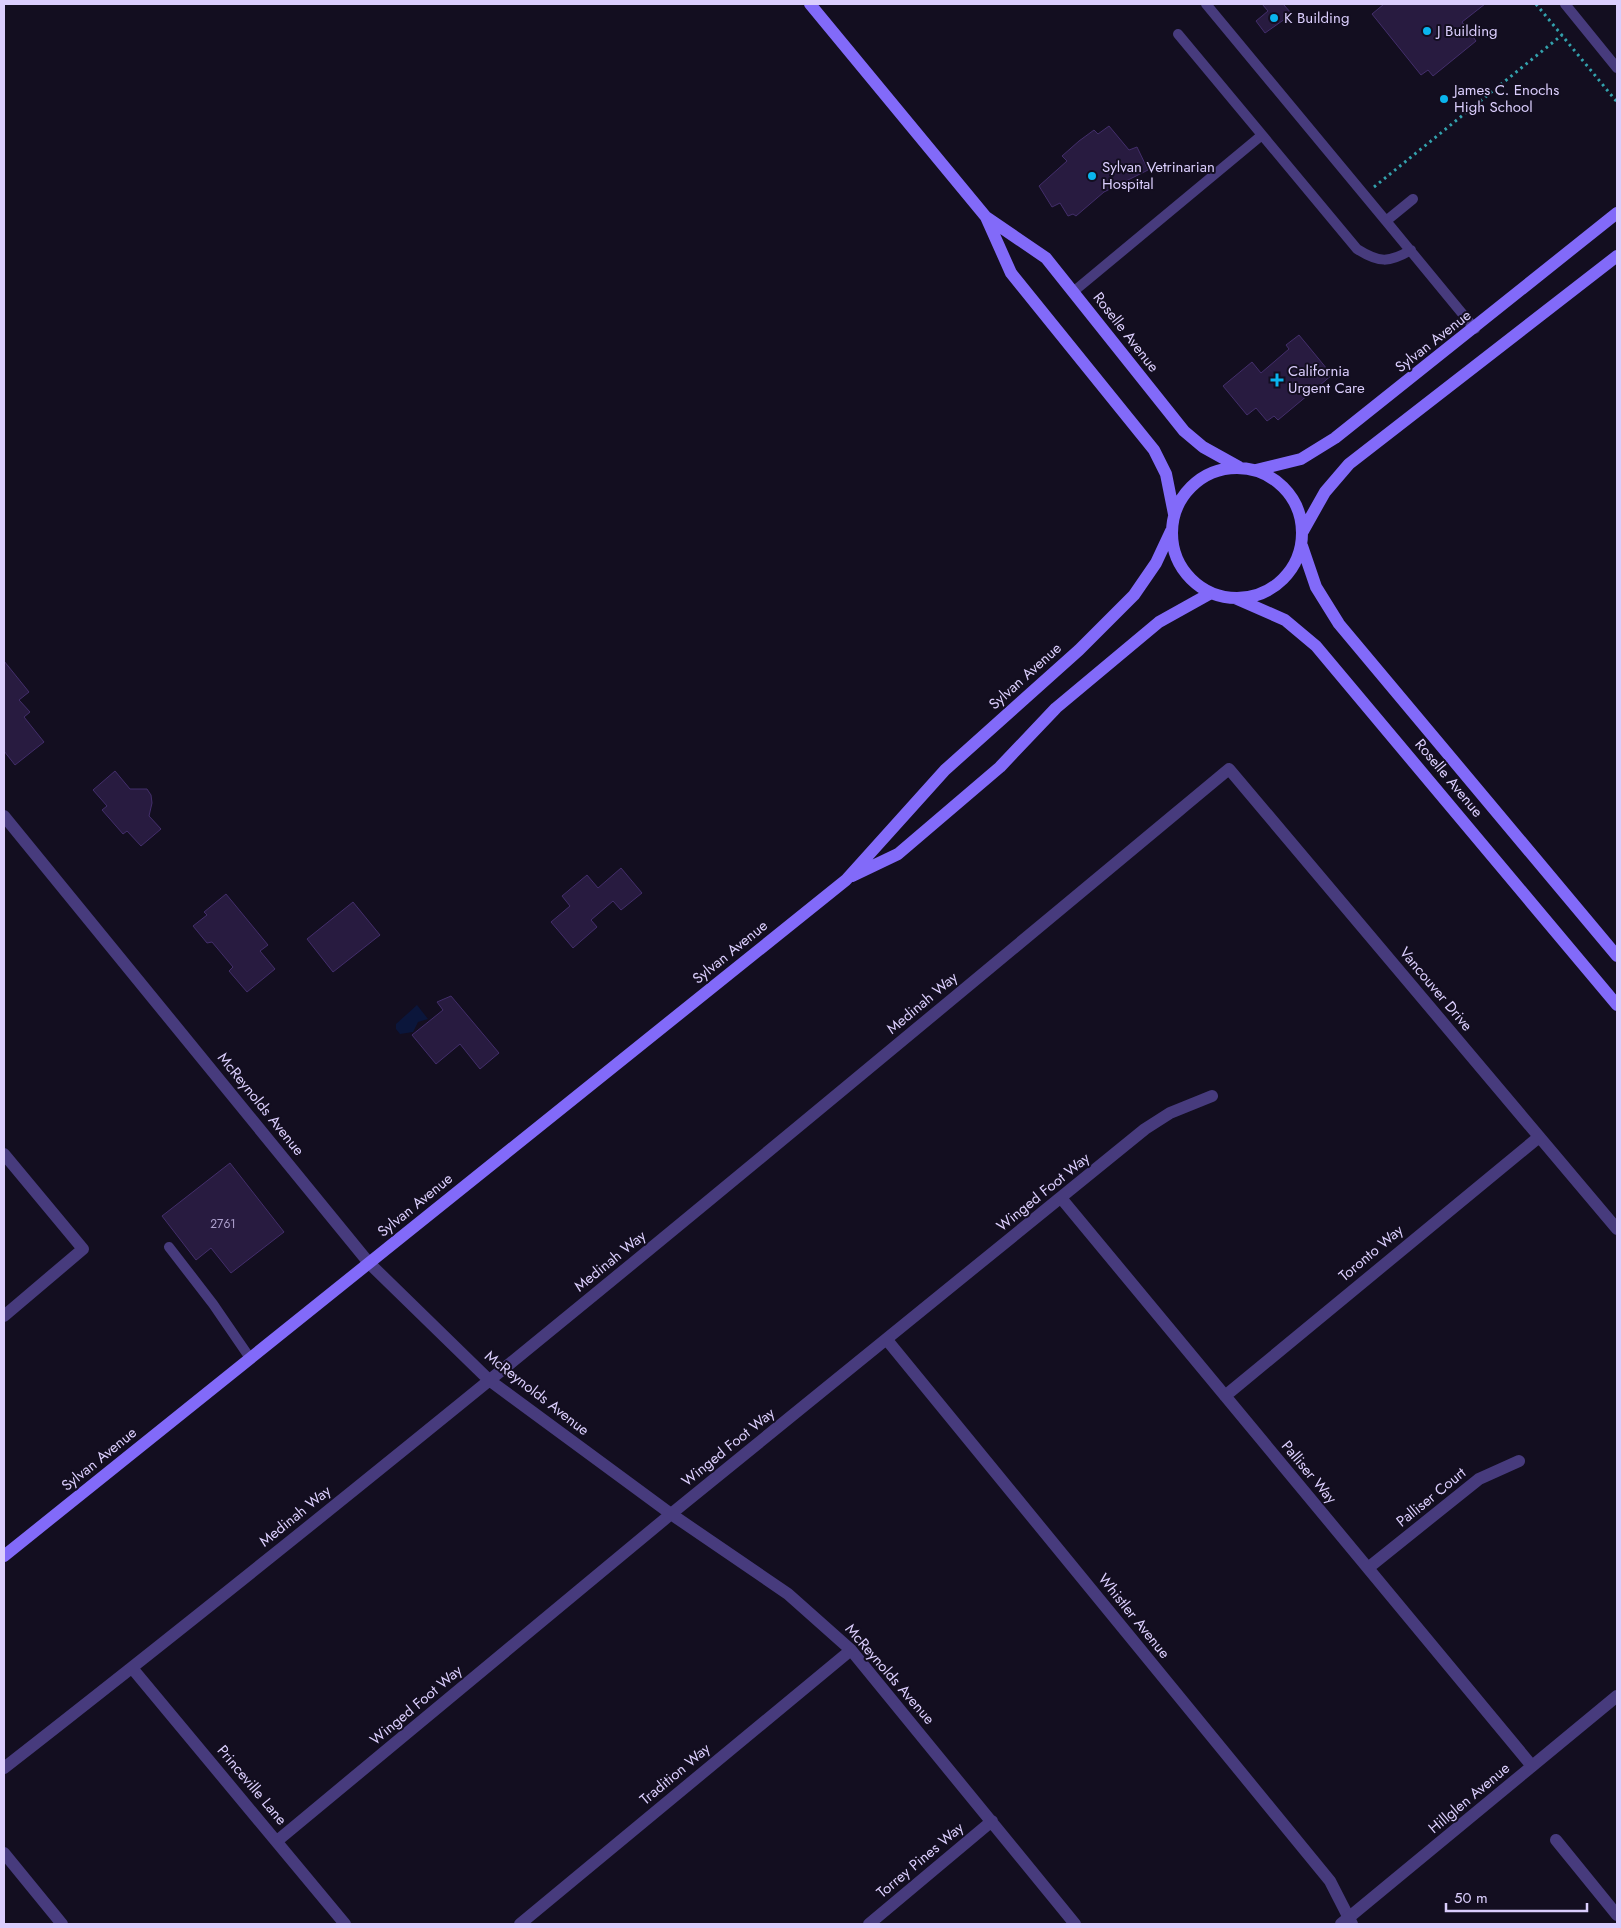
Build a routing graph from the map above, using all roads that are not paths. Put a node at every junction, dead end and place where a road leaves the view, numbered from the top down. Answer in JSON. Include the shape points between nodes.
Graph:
{"nodes":[{"id":1,"x":810,"y":4,"type":"edge"},
{"id":2,"x":1206,"y":4,"type":"edge"},
{"id":3,"x":1565,"y":4,"type":"edge"},
{"id":4,"x":1178,"y":34,"type":"dead end"},
{"id":5,"x":1617,"y":68,"type":"edge"},
{"id":6,"x":1262,"y":136,"type":"junction"},
{"id":7,"x":1413,"y":199,"type":"dead end"},
{"id":8,"x":1617,"y":213,"type":"edge"},
{"id":9,"x":986,"y":217,"type":"junction"},
{"id":10,"x":1386,"y":221,"type":"junction"},
{"id":11,"x":1411,"y":250,"type":"junction"},
{"id":12,"x":1617,"y":256,"type":"edge"},
{"id":13,"x":1073,"y":292,"type":"junction"},
{"id":14,"x":1476,"y":328,"type":"junction"},
{"id":15,"x":1240,"y":467,"type":"junction"},
{"id":16,"x":1256,"y":470,"type":"junction"},
{"id":17,"x":1174,"y":514,"type":"junction"},
{"id":18,"x":1303,"y":530,"type":"junction"},
{"id":19,"x":1172,"y":531,"type":"junction"},
{"id":20,"x":1302,"y":546,"type":"junction"},
{"id":21,"x":1211,"y":593,"type":"junction"},
{"id":22,"x":1235,"y":598,"type":"junction"},
{"id":23,"x":1229,"y":769,"type":"joint"},
{"id":24,"x":4,"y":816,"type":"edge"},
{"id":25,"x":846,"y":880,"type":"junction"},
{"id":26,"x":1617,"y":956,"type":"edge"},
{"id":27,"x":1617,"y":1005,"type":"edge"},
{"id":28,"x":1212,"y":1096,"type":"dead end"},
{"id":29,"x":1539,"y":1137,"type":"junction"},
{"id":30,"x":4,"y":1154,"type":"edge"},
{"id":31,"x":1060,"y":1198,"type":"junction"},
{"id":32,"x":1617,"y":1229,"type":"edge"},
{"id":33,"x":169,"y":1247,"type":"dead end"},
{"id":34,"x":369,"y":1263,"type":"junction"},
{"id":35,"x":4,"y":1316,"type":"edge"},
{"id":36,"x":888,"y":1340,"type":"junction"},
{"id":37,"x":250,"y":1358,"type":"junction"},
{"id":38,"x":489,"y":1380,"type":"junction"},
{"id":39,"x":1225,"y":1396,"type":"junction"},
{"id":40,"x":1519,"y":1461,"type":"dead end"},
{"id":41,"x":671,"y":1514,"type":"junction"},
{"id":42,"x":4,"y":1556,"type":"edge"},
{"id":43,"x":1368,"y":1568,"type":"junction"},
{"id":44,"x":851,"y":1650,"type":"junction"},
{"id":45,"x":132,"y":1668,"type":"junction"},
{"id":46,"x":1617,"y":1696,"type":"edge"},
{"id":47,"x":1532,"y":1766,"type":"junction"},
{"id":48,"x":4,"y":1768,"type":"edge"},
{"id":49,"x":992,"y":1821,"type":"junction"},
{"id":50,"x":1556,"y":1840,"type":"dead end"},
{"id":51,"x":277,"y":1841,"type":"junction"},
{"id":52,"x":4,"y":1853,"type":"edge"},
{"id":53,"x":1617,"y":1915,"type":"edge"},
{"id":54,"x":1347,"y":1922,"type":"edge"},
{"id":55,"x":62,"y":1924,"type":"edge"},
{"id":56,"x":344,"y":1924,"type":"edge"},
{"id":57,"x":520,"y":1924,"type":"edge"},
{"id":58,"x":869,"y":1924,"type":"edge"},
{"id":59,"x":1075,"y":1924,"type":"edge"}],
"edges":[{"from":1,"to":9,"type":"main road","name":"Roselle Avenue"},
{"from":2,"to":10,"type":"lane"},
{"from":3,"to":5,"type":"lane"},
{"from":4,"to":6,"type":"lane"},
{"from":6,"to":11,"type":"lane","via":[[1356,249],[1368,257],[1384,261],[1394,260]]},
{"from":6,"to":13,"type":"lane"},
{"from":7,"to":10,"type":"lane"},
{"from":8,"to":14,"type":"main road","name":"Sylvan Avenue"},
{"from":9,"to":13,"type":"main road","name":"Roselle Avenue","via":[[1046,258]]},
{"from":9,"to":17,"type":"main road","name":"Roselle Avenue","via":[[1010,273],[1154,450],[1166,474]]},
{"from":10,"to":11,"type":"lane"},
{"from":11,"to":14,"type":"lane"},
{"from":12,"to":18,"type":"main road","via":[[1343,469]]},
{"from":13,"to":15,"type":"main road","name":"Roselle Avenue","via":[[1184,430],[1214,454]]},
{"from":14,"to":16,"type":"main road","name":"Sylvan Avenue","via":[[1323,447],[1300,459]]},
{"from":15,"to":16,"type":"main road"},
{"from":15,"to":17,"type":"main road","via":[[1219,470],[1200,478],[1185,493]]},
{"from":16,"to":18,"type":"main road","via":[[1276,480],[1288,491],[1298,508]]},
{"from":17,"to":19,"type":"main road"},
{"from":18,"to":20,"type":"main road"},
{"from":19,"to":21,"type":"main road","via":[[1180,565],[1195,584]]},
{"from":19,"to":25,"type":"main road","name":"Sylvan Avenue","via":[[1156,563],[1134,595],[1079,650],[946,770]]},
{"from":20,"to":22,"type":"main road","via":[[1291,571],[1276,585],[1257,595]]},
{"from":20,"to":26,"type":"main road","name":"Roselle Avenue","via":[[1327,609]]},
{"from":21,"to":22,"type":"main road"},
{"from":21,"to":25,"type":"main road","name":"Sylvan Avenue","via":[[1159,622],[1056,708],[1000,767],[898,854]]},
{"from":22,"to":27,"type":"main road","name":"Roselle Avenue","via":[[1285,620],[1316,646]]},
{"from":23,"to":29,"type":"street","name":"Vancouver Drive"},
{"from":23,"to":38,"type":"street","name":"Medinah Way"},
{"from":24,"to":34,"type":"street","name":"McReynolds Avenue"},
{"from":25,"to":34,"type":"main road","name":"Sylvan Avenue"},
{"from":28,"to":31,"type":"street","name":"Winged Foot Way","via":[[1170,1113],[1145,1129]]},
{"from":29,"to":32,"type":"street","name":"Vancouver Drive"},
{"from":29,"to":39,"type":"street","name":"Toronto Way"},
{"from":30,"to":35,"type":"street","via":[[83,1249]]},
{"from":31,"to":36,"type":"street","name":"Winged Foot Way"},
{"from":31,"to":39,"type":"street","name":"Palliser Way"},
{"from":33,"to":37,"type":"lane"},
{"from":34,"to":37,"type":"main road","name":"Sylvan Avenue"},
{"from":34,"to":38,"type":"street","name":"McReynolds Avenue"},
{"from":36,"to":41,"type":"street","name":"Winged Foot Way"},
{"from":36,"to":54,"type":"street","name":"Whistler Avenue","via":[[1330,1881]]},
{"from":37,"to":42,"type":"main road","name":"Sylvan Avenue"},
{"from":38,"to":41,"type":"street","name":"McReynolds Avenue"},
{"from":38,"to":45,"type":"street","name":"Medinah Way"},
{"from":39,"to":43,"type":"street","name":"Palliser Way"},
{"from":40,"to":43,"type":"street","name":"Palliser Court","via":[[1479,1479]]},
{"from":41,"to":44,"type":"street","name":"McReynolds Avenue","via":[[788,1594]]},
{"from":41,"to":51,"type":"street","name":"Winged Foot Way"},
{"from":43,"to":47,"type":"street","name":"Palliser Way"},
{"from":44,"to":49,"type":"street","name":"McReynolds Avenue"},
{"from":44,"to":57,"type":"street","name":"Tradition Way"},
{"from":45,"to":48,"type":"street","name":"Medinah Way"},
{"from":45,"to":51,"type":"street","name":"Princeville Lane"},
{"from":46,"to":47,"type":"street","name":"Hillglen Avenue"},
{"from":47,"to":54,"type":"street","name":"Hillglen Avenue"},
{"from":49,"to":58,"type":"street","name":"Torrey Pines Way"},
{"from":49,"to":59,"type":"street","name":"McReynolds Avenue"},
{"from":50,"to":53,"type":"street"},
{"from":51,"to":56,"type":"street","name":"Princeville Lane"},
{"from":52,"to":55,"type":"street"}]}
